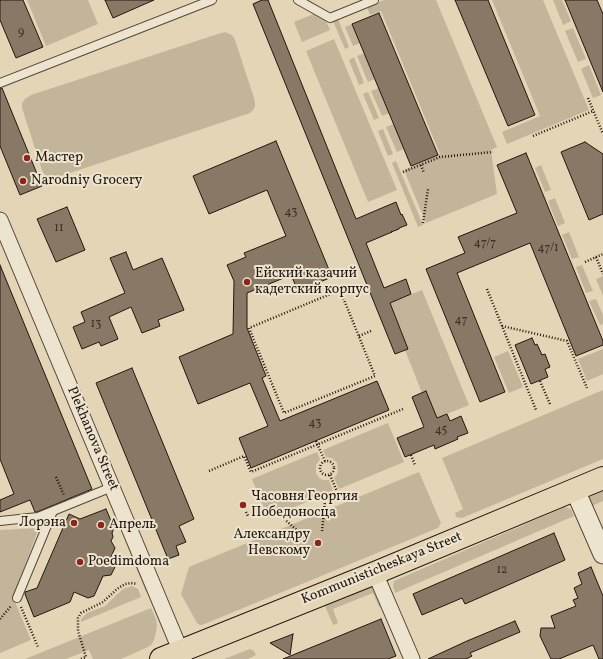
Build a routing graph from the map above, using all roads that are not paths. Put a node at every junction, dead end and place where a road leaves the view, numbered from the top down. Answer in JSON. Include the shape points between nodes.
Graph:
{"nodes":[{"id":1,"x":212,"y":0,"type":"edge"},
{"id":2,"x":298,"y":0,"type":"edge"},
{"id":3,"x":374,"y":0,"type":"edge"},
{"id":4,"x":0,"y":83,"type":"edge"},
{"id":5,"x":0,"y":220,"type":"edge"},
{"id":6,"x":603,"y":478,"type":"edge"},
{"id":7,"x":112,"y":487,"type":"junction"},
{"id":8,"x":575,"y":490,"type":"junction"},
{"id":9,"x":53,"y":511,"type":"junction"},
{"id":10,"x":0,"y":521,"type":"edge"},
{"id":11,"x":603,"y":554,"type":"edge"},
{"id":12,"x":375,"y":573,"type":"junction"},
{"id":13,"x":17,"y":598,"type":"road end"},
{"id":14,"x":175,"y":656,"type":"edge"},
{"id":15,"x":412,"y":659,"type":"edge"}],
"edges":[{"from":1,"to":4,"type":"lane"},
{"from":2,"to":3,"type":"lane","via":[[330,18]]},
{"from":5,"to":7,"type":"street","name":"Plekhanova Street"},
{"from":6,"to":8,"type":"main road","name":"Kommunisticheskaya Street"},
{"from":7,"to":9,"type":"lane"},
{"from":7,"to":14,"type":"street","name":"Plekhanova Street"},
{"from":8,"to":11,"type":"street"},
{"from":8,"to":12,"type":"main road","name":"Kommunisticheskaya Street"},
{"from":9,"to":10,"type":"lane","via":[[38,517]]},
{"from":9,"to":13,"type":"lane"},
{"from":12,"to":14,"type":"main road","name":"Kommunisticheskaya Street"},
{"from":12,"to":15,"type":"street"}]}
